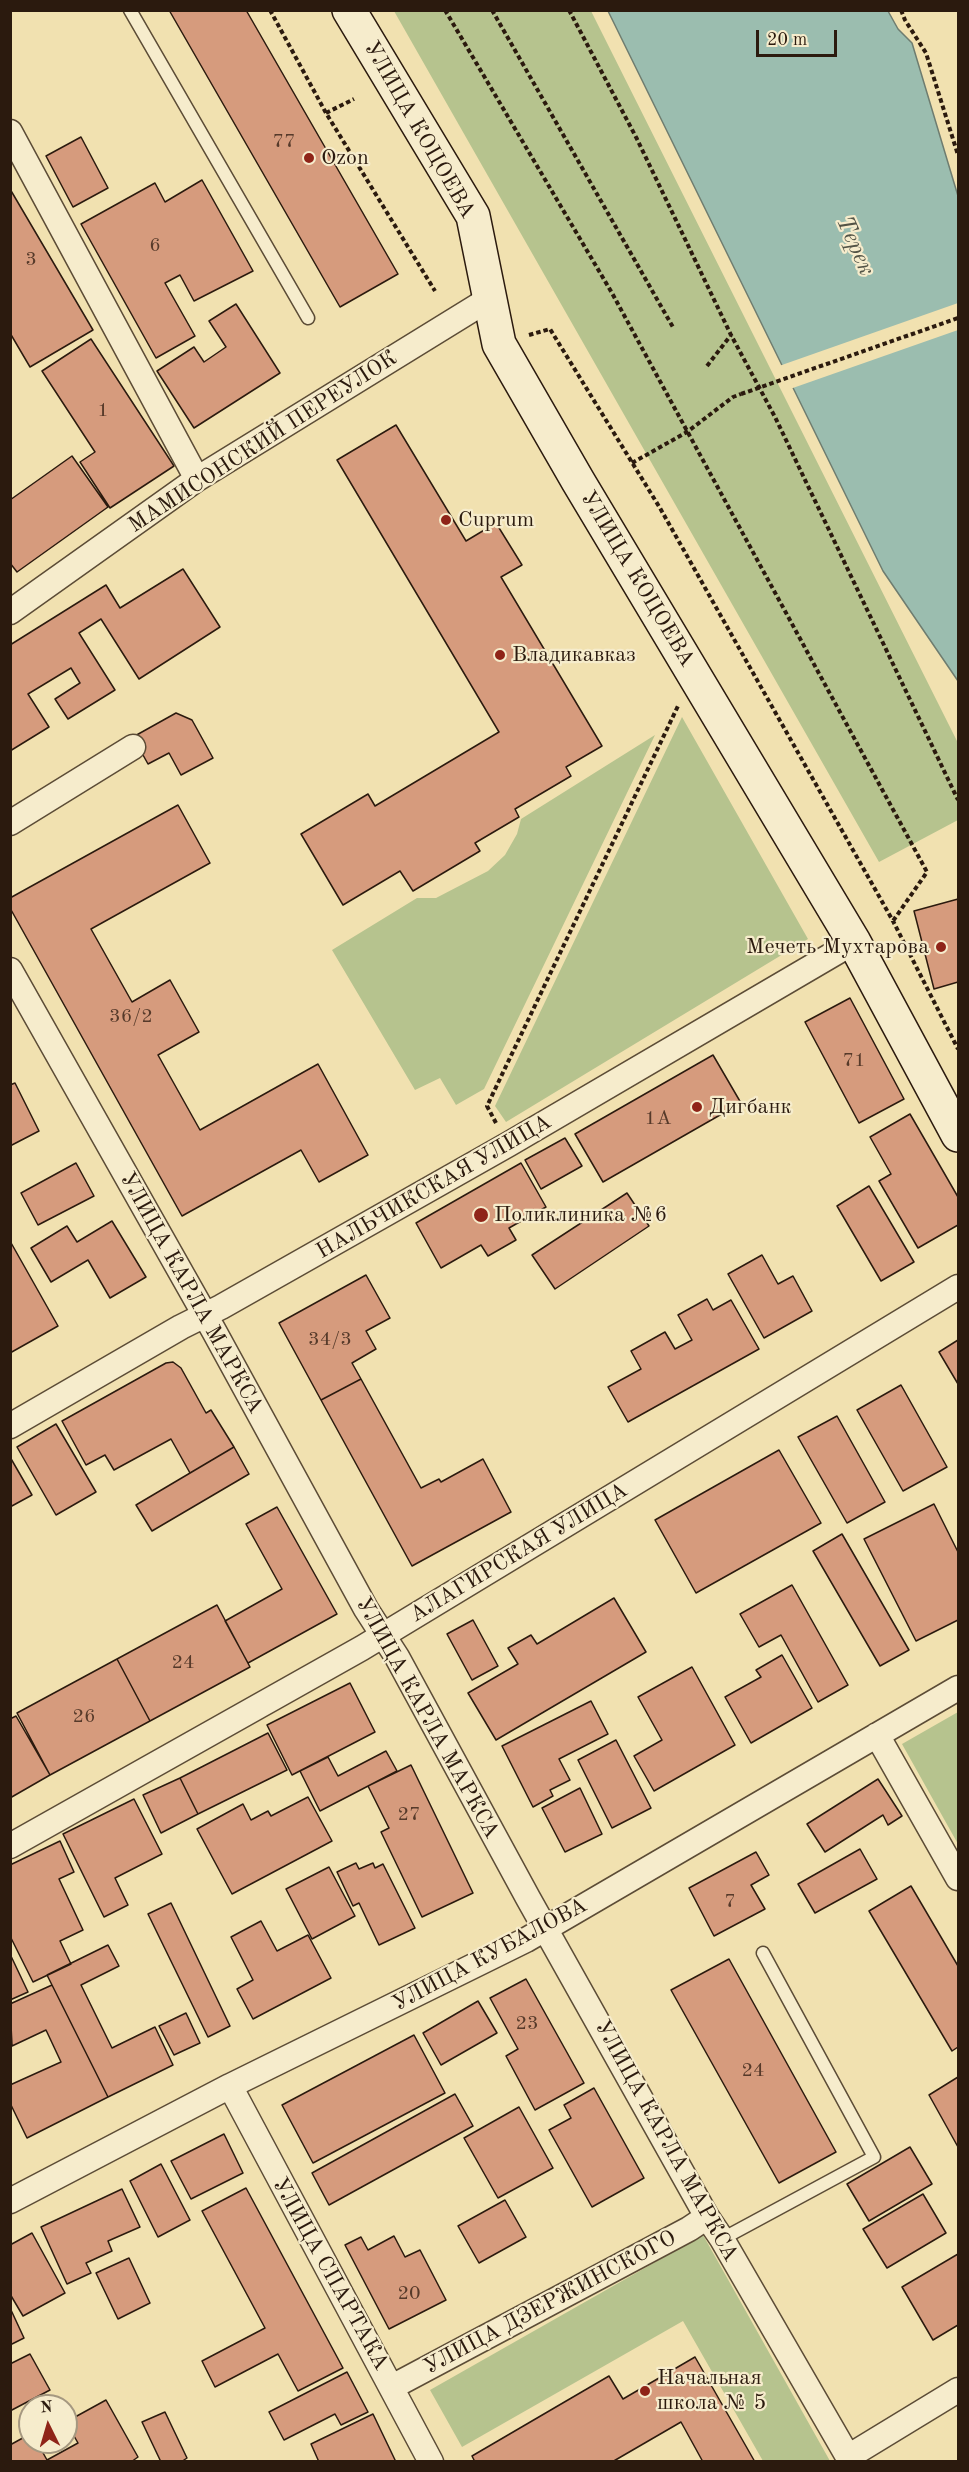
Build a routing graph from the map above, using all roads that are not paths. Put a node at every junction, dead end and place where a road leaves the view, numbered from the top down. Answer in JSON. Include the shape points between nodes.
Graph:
{"nodes":[{"id":1,"x":130,"y":10,"type":"edge"},
{"id":2,"x":350,"y":10,"type":"edge"},
{"id":3,"x":10,"y":132,"type":"edge"},
{"id":4,"x":489,"y":299,"type":"junction"},
{"id":5,"x":308,"y":318,"type":"dead end"},
{"id":6,"x":197,"y":479,"type":"junction"},
{"id":7,"x":10,"y":612,"type":"edge"},
{"id":8,"x":133,"y":747,"type":"dead end"},
{"id":9,"x":10,"y":823,"type":"edge"},
{"id":10,"x":854,"y":942,"type":"junction"},
{"id":11,"x":10,"y":970,"type":"edge"},
{"id":12,"x":958,"y":1135,"type":"edge"},
{"id":13,"x":958,"y":1287,"type":"edge"},
{"id":14,"x":204,"y":1315,"type":"junction"},
{"id":15,"x":10,"y":1426,"type":"edge"},
{"id":16,"x":383,"y":1635,"type":"junction"},
{"id":17,"x":958,"y":1688,"type":"edge"},
{"id":18,"x":878,"y":1735,"type":"junction"},
{"id":19,"x":10,"y":1846,"type":"edge"},
{"id":20,"x":958,"y":1878,"type":"edge"},
{"id":21,"x":546,"y":1928,"type":"junction"},
{"id":22,"x":764,"y":1953,"type":"dead end"},
{"id":23,"x":230,"y":2086,"type":"junction"},
{"id":24,"x":10,"y":2201,"type":"edge"},
{"id":25,"x":707,"y":2217,"type":"junction"},
{"id":26,"x":722,"y":2239,"type":"junction"},
{"id":27,"x":392,"y":2387,"type":"junction"},
{"id":28,"x":958,"y":2390,"type":"edge"},
{"id":29,"x":849,"y":2459,"type":"edge"},
{"id":30,"x":431,"y":2462,"type":"edge"}],
"edges":[{"from":1,"to":5,"type":"lane"},
{"from":2,"to":4,"type":"street","name":"УЛИЦА КОЦОЕВА","via":[[473,216]]},
{"from":3,"to":6,"type":"street"},
{"from":4,"to":6,"type":"street","name":"МАМИСОНСКИЙ ПЕРЕУЛОК"},
{"from":4,"to":10,"type":"street","name":"УЛИЦА КОЦОЕВА","via":[[499,344]]},
{"from":6,"to":7,"type":"street","name":"МАМИСОНСКИЙ ПЕРЕУЛОК"},
{"from":8,"to":9,"type":"street"},
{"from":10,"to":12,"type":"street","name":"УЛИЦА КОЦОЕВА"},
{"from":10,"to":14,"type":"street","name":"НАЛЬЧИКСКАЯ УЛИЦА","via":[[509,1144]]},
{"from":11,"to":14,"type":"street","name":"УЛИЦА КАРЛА МАРКСА"},
{"from":13,"to":16,"type":"street","name":"АЛАГИРСКАЯ УЛИЦА"},
{"from":14,"to":15,"type":"street","name":"НАЛЬЧИКСКАЯ УЛИЦА"},
{"from":14,"to":16,"type":"street","name":"УЛИЦА КАРЛА МАРКСА"},
{"from":16,"to":19,"type":"street","name":"АЛАГИРСКАЯ УЛИЦА"},
{"from":16,"to":21,"type":"street","name":"УЛИЦА КАРЛА МАРКСА"},
{"from":17,"to":18,"type":"street","name":"УЛИЦА КУБАЛОВА"},
{"from":18,"to":20,"type":"street"},
{"from":18,"to":21,"type":"street","name":"УЛИЦА КУБАЛОВА"},
{"from":21,"to":23,"type":"street","name":"УЛИЦА КУБАЛОВА"},
{"from":21,"to":25,"type":"street","name":"УЛИЦА КАРЛА МАРКСА"},
{"from":22,"to":26,"type":"lane","via":[[874,2157]]},
{"from":23,"to":24,"type":"street","name":"УЛИЦА КУБАЛОВА"},
{"from":23,"to":27,"type":"street","name":"УЛИЦА СПАРТАКА"},
{"from":25,"to":26,"type":"street","name":"УЛИЦА КАРЛА МАРКСА"},
{"from":25,"to":27,"type":"street","name":"УЛИЦА ДЗЕРЖИНСКОГО"},
{"from":26,"to":29,"type":"street","name":"УЛИЦА КАРЛА МАРКСА"},
{"from":27,"to":30,"type":"street","name":"УЛИЦА СПАРТАКА"},
{"from":28,"to":29,"type":"street"}]}
